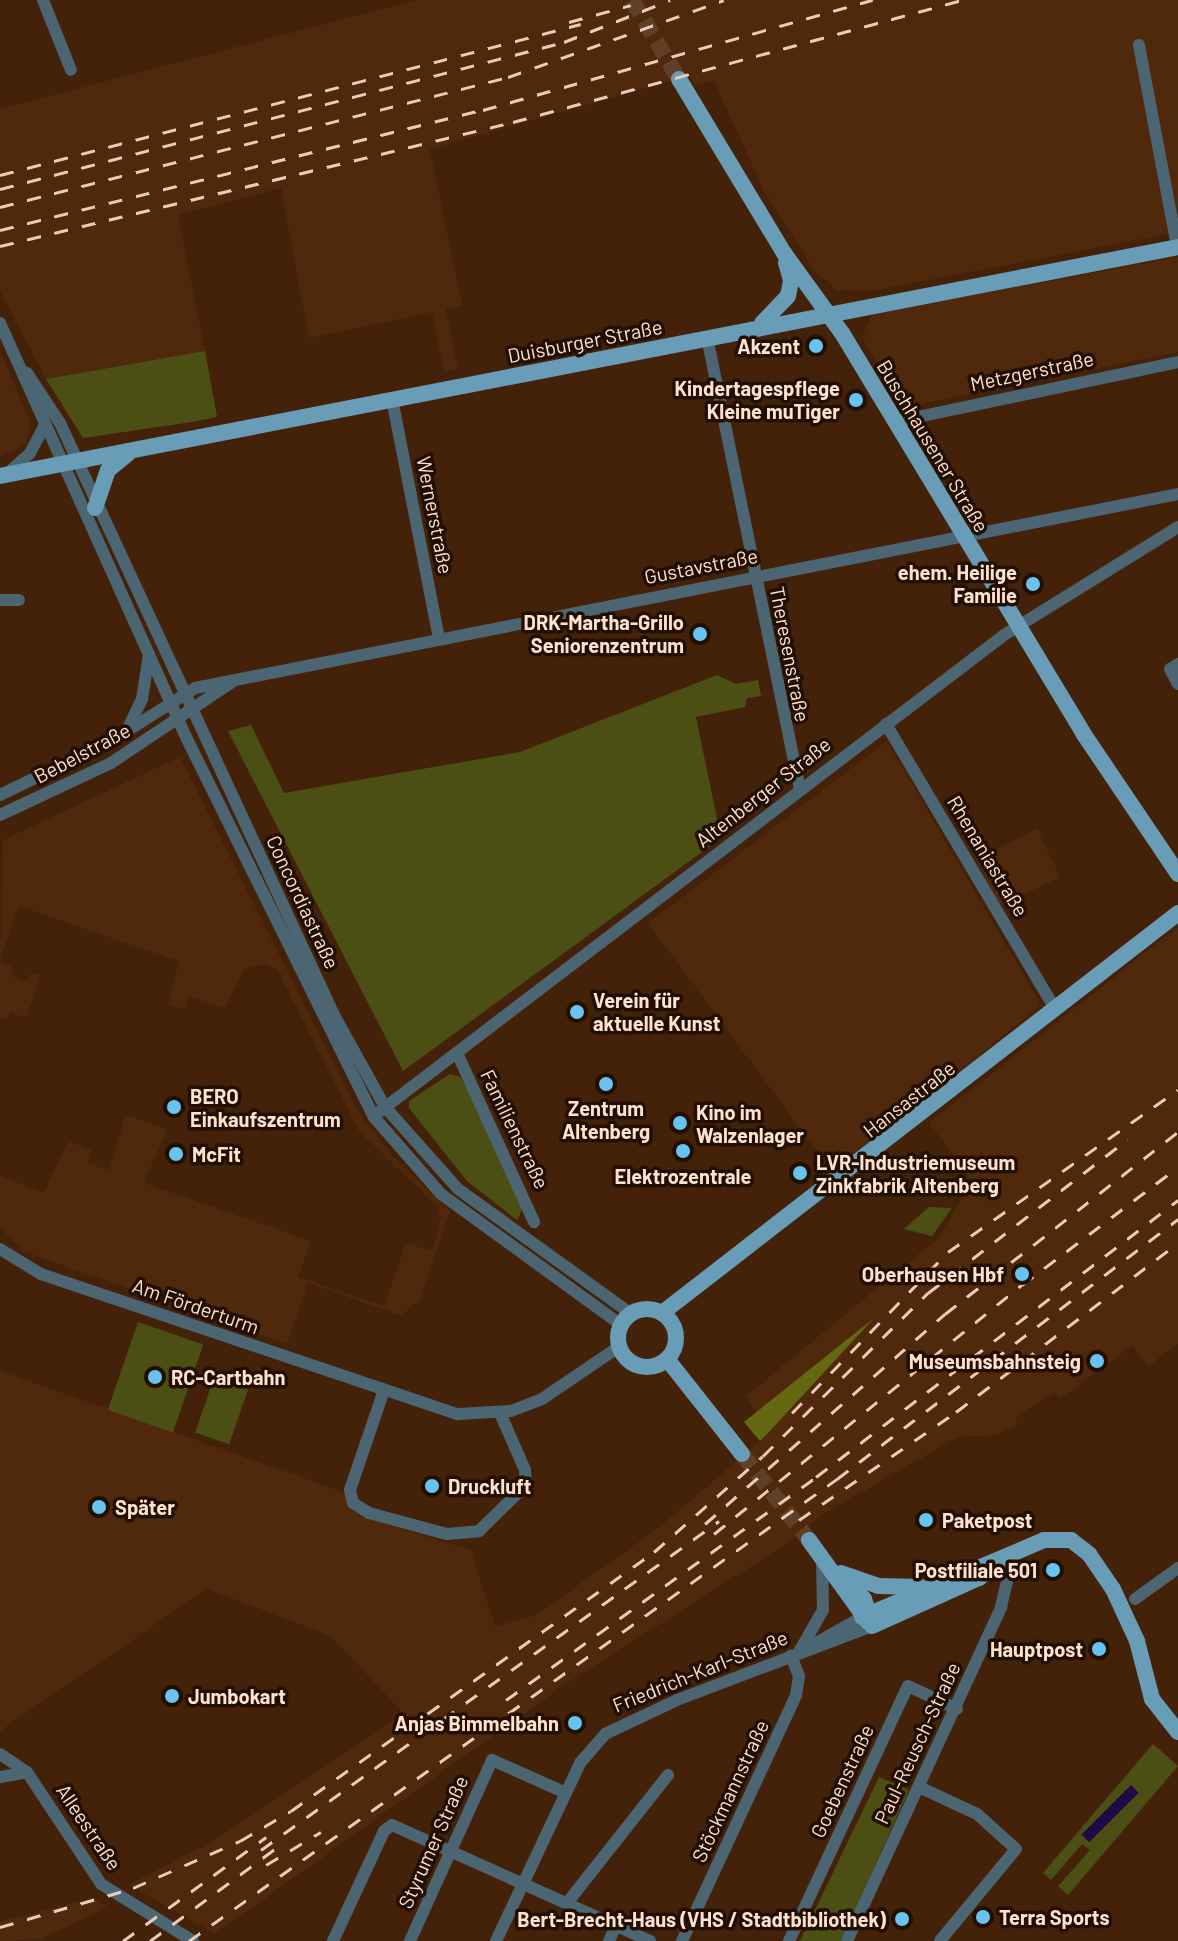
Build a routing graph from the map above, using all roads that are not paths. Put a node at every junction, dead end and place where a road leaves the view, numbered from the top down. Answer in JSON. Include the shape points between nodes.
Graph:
{"nodes":[{"id":1,"x":43,"y":0,"type":"edge"},
{"id":2,"x":1139,"y":45,"type":"dead end"},
{"id":3,"x":71,"y":70,"type":"dead end"},
{"id":4,"x":679,"y":79,"type":"tunnel mouth"},
{"id":5,"x":1178,"y":247,"type":"edge"},
{"id":6,"x":784,"y":253,"type":"junction"},
{"id":7,"x":826,"y":314,"type":"junction"},
{"id":8,"x":0,"y":323,"type":"edge"},
{"id":9,"x":753,"y":328,"type":"junction"},
{"id":10,"x":707,"y":337,"type":"junction"},
{"id":11,"x":1178,"y":362,"type":"edge"},
{"id":12,"x":20,"y":365,"type":"junction"},
{"id":13,"x":392,"y":399,"type":"junction"},
{"id":14,"x":894,"y":422,"type":"junction"},
{"id":15,"x":45,"y":425,"type":"junction"},
{"id":16,"x":130,"y":452,"type":"junction"},
{"id":17,"x":69,"y":464,"type":"junction"},
{"id":18,"x":3,"y":475,"type":"edge"},
{"id":19,"x":1178,"y":494,"type":"edge"},
{"id":20,"x":95,"y":508,"type":"junction"},
{"id":21,"x":1178,"y":527,"type":"edge"},
{"id":22,"x":963,"y":534,"type":"junction"},
{"id":23,"x":754,"y":576,"type":"junction"},
{"id":24,"x":0,"y":600,"type":"edge"},
{"id":25,"x":19,"y":600,"type":"dead end"},
{"id":26,"x":1018,"y":625,"type":"junction"},
{"id":27,"x":439,"y":638,"type":"junction"},
{"id":28,"x":149,"y":655,"type":"junction"},
{"id":29,"x":1178,"y":664,"type":"edge"},
{"id":30,"x":232,"y":682,"type":"junction"},
{"id":31,"x":1178,"y":684,"type":"edge"},
{"id":32,"x":187,"y":693,"type":"junction"},
{"id":33,"x":173,"y":700,"type":"junction"},
{"id":34,"x":193,"y":710,"type":"junction"},
{"id":35,"x":180,"y":720,"type":"junction"},
{"id":36,"x":886,"y":724,"type":"junction"},
{"id":37,"x":127,"y":729,"type":"junction"},
{"id":38,"x":800,"y":789,"type":"junction"},
{"id":39,"x":0,"y":795,"type":"edge"},
{"id":40,"x":0,"y":815,"type":"edge"},
{"id":41,"x":1178,"y":874,"type":"edge"},
{"id":42,"x":1178,"y":913,"type":"edge"},
{"id":43,"x":1056,"y":1010,"type":"junction"},
{"id":44,"x":457,"y":1053,"type":"junction"},
{"id":45,"x":385,"y":1107,"type":"junction"},
{"id":46,"x":373,"y":1116,"type":"junction"},
{"id":47,"x":534,"y":1222,"type":"dead end"},
{"id":48,"x":0,"y":1249,"type":"edge"},
{"id":49,"x":662,"y":1313,"type":"junction"},
{"id":50,"x":626,"y":1320,"type":"junction"},
{"id":51,"x":620,"y":1346,"type":"junction"},
{"id":52,"x":667,"y":1359,"type":"junction"},
{"id":53,"x":383,"y":1393,"type":"junction"},
{"id":54,"x":500,"y":1413,"type":"junction"},
{"id":55,"x":742,"y":1454,"type":"tunnel mouth"},
{"id":56,"x":809,"y":1540,"type":"tunnel mouth"},
{"id":57,"x":822,"y":1556,"type":"junction"},
{"id":58,"x":1004,"y":1558,"type":"junction"},
{"id":59,"x":1178,"y":1568,"type":"edge"},
{"id":60,"x":841,"y":1573,"type":"junction"},
{"id":61,"x":931,"y":1586,"type":"junction"},
{"id":62,"x":1135,"y":1599,"type":"dead end"},
{"id":63,"x":868,"y":1619,"type":"junction"},
{"id":64,"x":799,"y":1652,"type":"junction"},
{"id":65,"x":957,"y":1709,"type":"junction"},
{"id":66,"x":1178,"y":1732,"type":"edge"},
{"id":67,"x":0,"y":1754,"type":"edge"},
{"id":68,"x":27,"y":1772,"type":"junction"},
{"id":69,"x":668,"y":1775,"type":"dead end"},
{"id":70,"x":0,"y":1777,"type":"edge"},
{"id":71,"x":919,"y":1787,"type":"junction"},
{"id":72,"x":566,"y":1793,"type":"junction"},
{"id":73,"x":452,"y":1851,"type":"junction"},
{"id":74,"x":523,"y":1884,"type":"junction"},
{"id":75,"x":567,"y":1903,"type":"junction"},
{"id":76,"x":616,"y":1925,"type":"junction"},
{"id":77,"x":193,"y":1941,"type":"edge"},
{"id":78,"x":333,"y":1941,"type":"edge"},
{"id":79,"x":410,"y":1941,"type":"edge"},
{"id":80,"x":496,"y":1941,"type":"edge"},
{"id":81,"x":609,"y":1941,"type":"edge"},
{"id":82,"x":650,"y":1941,"type":"edge"},
{"id":83,"x":682,"y":1941,"type":"edge"},
{"id":84,"x":789,"y":1941,"type":"edge"},
{"id":85,"x":847,"y":1941,"type":"edge"},
{"id":86,"x":940,"y":1941,"type":"edge"}],
"edges":[{"from":1,"to":3,"type":"street"},
{"from":2,"to":5,"type":"street"},
{"from":4,"to":6,"type":"main road","name":"Buschhausener Straße"},
{"from":5,"to":7,"type":"main road","name":"Duisburger Straße"},
{"from":6,"to":7,"type":"main road","name":"Buschhausener Straße"},
{"from":6,"to":9,"type":"main road","via":[[791,280],[788,296],[782,307]]},
{"from":7,"to":9,"type":"main road","name":"Duisburger Straße"},
{"from":7,"to":14,"type":"main road","name":"Buschhausener Straße"},
{"from":8,"to":12,"type":"street"},
{"from":9,"to":10,"type":"main road","name":"Duisburger Straße"},
{"from":10,"to":13,"type":"main road","name":"Duisburger Straße"},
{"from":10,"to":23,"type":"street","name":"Theresenstraße"},
{"from":11,"to":14,"type":"street","name":"Metzgerstraße"},
{"from":12,"to":15,"type":"street"},
{"from":12,"to":17,"type":"street","via":[[48,400]]},
{"from":13,"to":16,"type":"main road","name":"Duisburger Straße"},
{"from":13,"to":27,"type":"street","name":"Wernerstraße"},
{"from":14,"to":22,"type":"main road","name":"Buschhausener Straße"},
{"from":15,"to":17,"type":"street"},
{"from":15,"to":18,"type":"street","via":[[30,453]]},
{"from":16,"to":17,"type":"main road","name":"Duisburger Straße"},
{"from":16,"to":20,"type":"main road","via":[[108,470]]},
{"from":17,"to":18,"type":"main road","name":"Duisburger Straße"},
{"from":17,"to":20,"type":"street","name":"Concordiastraße"},
{"from":17,"to":28,"type":"street","name":"Concordiastraße"},
{"from":19,"to":22,"type":"street","name":"Gustavstraße"},
{"from":20,"to":32,"type":"street","name":"Concordiastraße"},
{"from":21,"to":26,"type":"street","name":"Altenberger Straße"},
{"from":22,"to":23,"type":"street","name":"Gustavstraße"},
{"from":22,"to":26,"type":"main road","name":"Buschhausener Straße"},
{"from":23,"to":27,"type":"street","name":"Gustavstraße"},
{"from":23,"to":38,"type":"street","name":"Theresenstraße"},
{"from":24,"to":25,"type":"street"},
{"from":26,"to":36,"type":"street","name":"Altenberger Straße"},
{"from":26,"to":41,"type":"main road","name":"Buschhausener Straße"},
{"from":27,"to":30,"type":"street","name":"Gustavstraße"},
{"from":28,"to":33,"type":"street","name":"Concordiastraße"},
{"from":28,"to":37,"type":"street","via":[[142,699]]},
{"from":29,"to":31,"type":"street","via":[[1170,669]]},
{"from":30,"to":32,"type":"street","name":"Gustavstraße"},
{"from":30,"to":34,"type":"street","name":"Gustavstraße"},
{"from":32,"to":33,"type":"street"},
{"from":32,"to":34,"type":"street","name":"Concordiastraße"},
{"from":33,"to":35,"type":"street","name":"Concordiastraße"},
{"from":33,"to":37,"type":"street","name":"Bebelstraße"},
{"from":34,"to":35,"type":"street"},
{"from":34,"to":45,"type":"street","name":"Concordiastraße","via":[[334,1015]]},
{"from":35,"to":40,"type":"street","name":"Bebelstraße","via":[[64,788]]},
{"from":35,"to":46,"type":"street","name":"Concordiastraße"},
{"from":36,"to":38,"type":"street","name":"Altenberger Straße"},
{"from":36,"to":43,"type":"street","name":"Rhenaniastraße"},
{"from":37,"to":39,"type":"street","name":"Bebelstraße"},
{"from":38,"to":44,"type":"street","name":"Altenberger Straße"},
{"from":42,"to":43,"type":"main road","name":"Hansastraße"},
{"from":43,"to":49,"type":"main road","name":"Hansastraße"},
{"from":44,"to":45,"type":"street","name":"Altenberger Straße"},
{"from":44,"to":47,"type":"street","name":"Familienstraße"},
{"from":45,"to":46,"type":"street"},
{"from":45,"to":50,"type":"street","name":"Concordiastraße","via":[[465,1195]]},
{"from":46,"to":50,"type":"street","name":"Concordiastraße","via":[[441,1194]]},
{"from":48,"to":53,"type":"street","name":"Am Förderturm","via":[[41,1274]]},
{"from":49,"to":50,"type":"main road","via":[[644,1309]]},
{"from":49,"to":52,"type":"main road","via":[[676,1337]]},
{"from":50,"to":51,"type":"main road"},
{"from":51,"to":52,"type":"main road","via":[[628,1359],[642,1366]]},
{"from":51,"to":54,"type":"street","name":"Am Förderturm","via":[[542,1399]]},
{"from":52,"to":55,"type":"main road"},
{"from":53,"to":54,"type":"street","name":"Am Förderturm","via":[[458,1414]]},
{"from":53,"to":54,"type":"street","via":[[350,1490],[353,1503],[390,1520],[447,1534],[479,1531],[526,1485],[525,1470]]},
{"from":56,"to":57,"type":"main road"},
{"from":57,"to":60,"type":"main road"},
{"from":57,"to":63,"type":"main road"},
{"from":57,"to":64,"type":"street","via":[[823,1610]]},
{"from":58,"to":61,"type":"main road","name":"Friedrich-Karl-Straße"},
{"from":58,"to":63,"type":"main road","name":"Friedrich-Karl-Straße","via":[[979,1578]]},
{"from":58,"to":65,"type":"street","name":"Paul-Reusch-Straße","via":[[1004,1598]]},
{"from":58,"to":66,"type":"main road","name":"Friedrich-Karl-Straße","via":[[1055,1537],[1084,1548],[1133,1628],[1160,1715]]},
{"from":59,"to":62,"type":"street"},
{"from":60,"to":61,"type":"main road","via":[[878,1586]]},
{"from":60,"to":63,"type":"main road","via":[[864,1599]]},
{"from":61,"to":63,"type":"main road","name":"Friedrich-Karl-Straße"},
{"from":63,"to":64,"type":"street","name":"Friedrich-Karl-Straße"},
{"from":64,"to":72,"type":"street","name":"Friedrich-Karl-Straße","via":[[613,1728],[584,1757]]},
{"from":64,"to":83,"type":"street","name":"Stöckmannstraße","via":[[799,1689]]},
{"from":65,"to":71,"type":"street","name":"Paul-Reusch-Straße"},
{"from":65,"to":84,"type":"street","name":"Goebenstraße","via":[[908,1686]]},
{"from":67,"to":68,"type":"street","name":"Alleestraße"},
{"from":68,"to":70,"type":"street"},
{"from":68,"to":77,"type":"street","name":"Alleestraße","via":[[101,1884]]},
{"from":69,"to":75,"type":"street"},
{"from":71,"to":85,"type":"street","name":"Paul-Reusch-Straße"},
{"from":71,"to":86,"type":"street","via":[[986,1819],[1016,1849]]},
{"from":72,"to":73,"type":"street","name":"Styrumer Straße","via":[[492,1760]]},
{"from":72,"to":74,"type":"street","name":"Friedrich-Karl-Straße"},
{"from":73,"to":74,"type":"street"},
{"from":73,"to":78,"type":"street","via":[[389,1826]]},
{"from":73,"to":79,"type":"street","name":"Styrumer Straße"},
{"from":74,"to":75,"type":"street"},
{"from":74,"to":80,"type":"street","name":"Friedrich-Karl-Straße"},
{"from":75,"to":76,"type":"street"},
{"from":76,"to":81,"type":"street"},
{"from":76,"to":82,"type":"street"}]}
